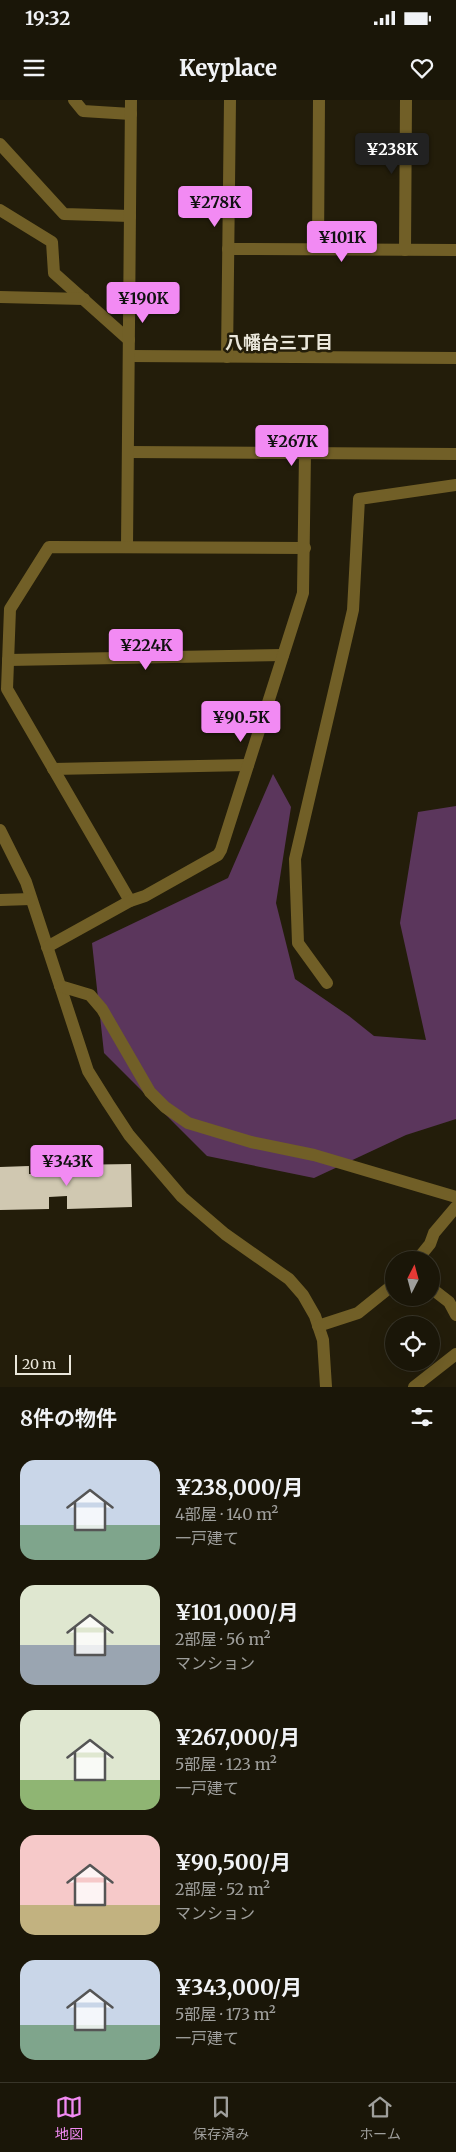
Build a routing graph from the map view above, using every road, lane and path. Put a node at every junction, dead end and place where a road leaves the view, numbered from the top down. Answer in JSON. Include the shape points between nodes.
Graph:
{"nodes":[{"id":1,"x":74,"y":100,"type":"edge"},
{"id":2,"x":131,"y":100,"type":"edge"},
{"id":3,"x":230,"y":100,"type":"edge"},
{"id":4,"x":320,"y":100,"type":"edge"},
{"id":5,"x":406,"y":100,"type":"edge"},
{"id":6,"x":131,"y":114,"type":"junction"},
{"id":7,"x":0,"y":144,"type":"edge"},
{"id":8,"x":0,"y":210,"type":"edge"},
{"id":9,"x":130,"y":216,"type":"junction"},
{"id":10,"x":228,"y":249,"type":"junction"},
{"id":11,"x":318,"y":249,"type":"junction"},
{"id":12,"x":405,"y":250,"type":"junction"},
{"id":13,"x":456,"y":250,"type":"edge"},
{"id":14,"x":0,"y":297,"type":"edge"},
{"id":15,"x":84,"y":300,"type":"junction"},
{"id":16,"x":129,"y":340,"type":"junction"},
{"id":17,"x":129,"y":356,"type":"junction"},
{"id":18,"x":227,"y":357,"type":"junction"},
{"id":19,"x":456,"y":358,"type":"edge"},
{"id":20,"x":128,"y":452,"type":"junction"},
{"id":21,"x":305,"y":453,"type":"junction"},
{"id":22,"x":456,"y":454,"type":"edge"},
{"id":23,"x":456,"y":485,"type":"edge"},
{"id":24,"x":128,"y":547,"type":"junction"},
{"id":25,"x":305,"y":548,"type":"junction"},
{"id":26,"x":283,"y":655,"type":"junction"},
{"id":27,"x":8,"y":660,"type":"junction"},
{"id":28,"x":248,"y":765,"type":"junction"},
{"id":29,"x":54,"y":769,"type":"junction"},
{"id":30,"x":0,"y":830,"type":"edge"},
{"id":31,"x":32,"y":899,"type":"junction"},
{"id":32,"x":0,"y":900,"type":"edge"},
{"id":33,"x":130,"y":900,"type":"junction"},
{"id":34,"x":47,"y":947,"type":"junction"},
{"id":35,"x":327,"y":983,"type":"dead end"},
{"id":36,"x":60,"y":986,"type":"junction"},
{"id":37,"x":456,"y":1197,"type":"edge"},
{"id":38,"x":456,"y":1207,"type":"edge"},
{"id":39,"x":424,"y":1251,"type":"edge"},
{"id":40,"x":385,"y":1292,"type":"edge"},
{"id":41,"x":440,"y":1295,"type":"edge"},
{"id":42,"x":456,"y":1315,"type":"edge"},
{"id":43,"x":318,"y":1326,"type":"junction"},
{"id":44,"x":456,"y":1354,"type":"edge"},
{"id":45,"x":326,"y":1387,"type":"edge"},
{"id":46,"x":414,"y":1387,"type":"edge"}],
"edges":[{"from":1,"to":6,"type":"street","via":[[83,111]]},
{"from":2,"to":6,"type":"street"},
{"from":3,"to":10,"type":"street"},
{"from":4,"to":11,"type":"street"},
{"from":5,"to":12,"type":"street"},
{"from":6,"to":9,"type":"street"},
{"from":7,"to":9,"type":"street","via":[[64,214]]},
{"from":8,"to":15,"type":"street","via":[[52,242],[54,273]]},
{"from":9,"to":16,"type":"street"},
{"from":10,"to":11,"type":"street"},
{"from":10,"to":18,"type":"street"},
{"from":11,"to":12,"type":"street"},
{"from":12,"to":13,"type":"street"},
{"from":14,"to":15,"type":"street"},
{"from":15,"to":16,"type":"street"},
{"from":16,"to":17,"type":"street"},
{"from":17,"to":18,"type":"street"},
{"from":17,"to":20,"type":"street"},
{"from":18,"to":19,"type":"street"},
{"from":20,"to":21,"type":"street"},
{"from":20,"to":24,"type":"street"},
{"from":21,"to":22,"type":"street"},
{"from":21,"to":25,"type":"street"},
{"from":23,"to":35,"type":"street","via":[[359,499],[353,610],[295,860],[298,943]]},
{"from":24,"to":25,"type":"street"},
{"from":24,"to":27,"type":"street","via":[[49,547],[10,609]]},
{"from":25,"to":26,"type":"street","via":[[303,593]]},
{"from":26,"to":27,"type":"street"},
{"from":26,"to":28,"type":"street"},
{"from":27,"to":29,"type":"street","via":[[7,689]]},
{"from":28,"to":29,"type":"street"},
{"from":28,"to":33,"type":"street","via":[[218,855],[145,896]]},
{"from":29,"to":33,"type":"street"},
{"from":30,"to":31,"type":"street"},
{"from":31,"to":32,"type":"street"},
{"from":31,"to":34,"type":"street"},
{"from":33,"to":34,"type":"street"},
{"from":34,"to":36,"type":"street"},
{"from":36,"to":37,"type":"street","via":[[90,995],[102,1009],[150,1092],[188,1123],[251,1142],[314,1155]]},
{"from":36,"to":43,"type":"street","via":[[88,1071],[128,1135],[182,1197],[225,1234],[289,1279],[303,1295]]},
{"from":38,"to":39,"type":"street","via":[[434,1233]]},
{"from":40,"to":43,"type":"street","via":[[358,1314]]},
{"from":41,"to":42,"type":"street","via":[[449,1302]]},
{"from":43,"to":45,"type":"street","via":[[323,1340]]},
{"from":44,"to":46,"type":"street"}]}
